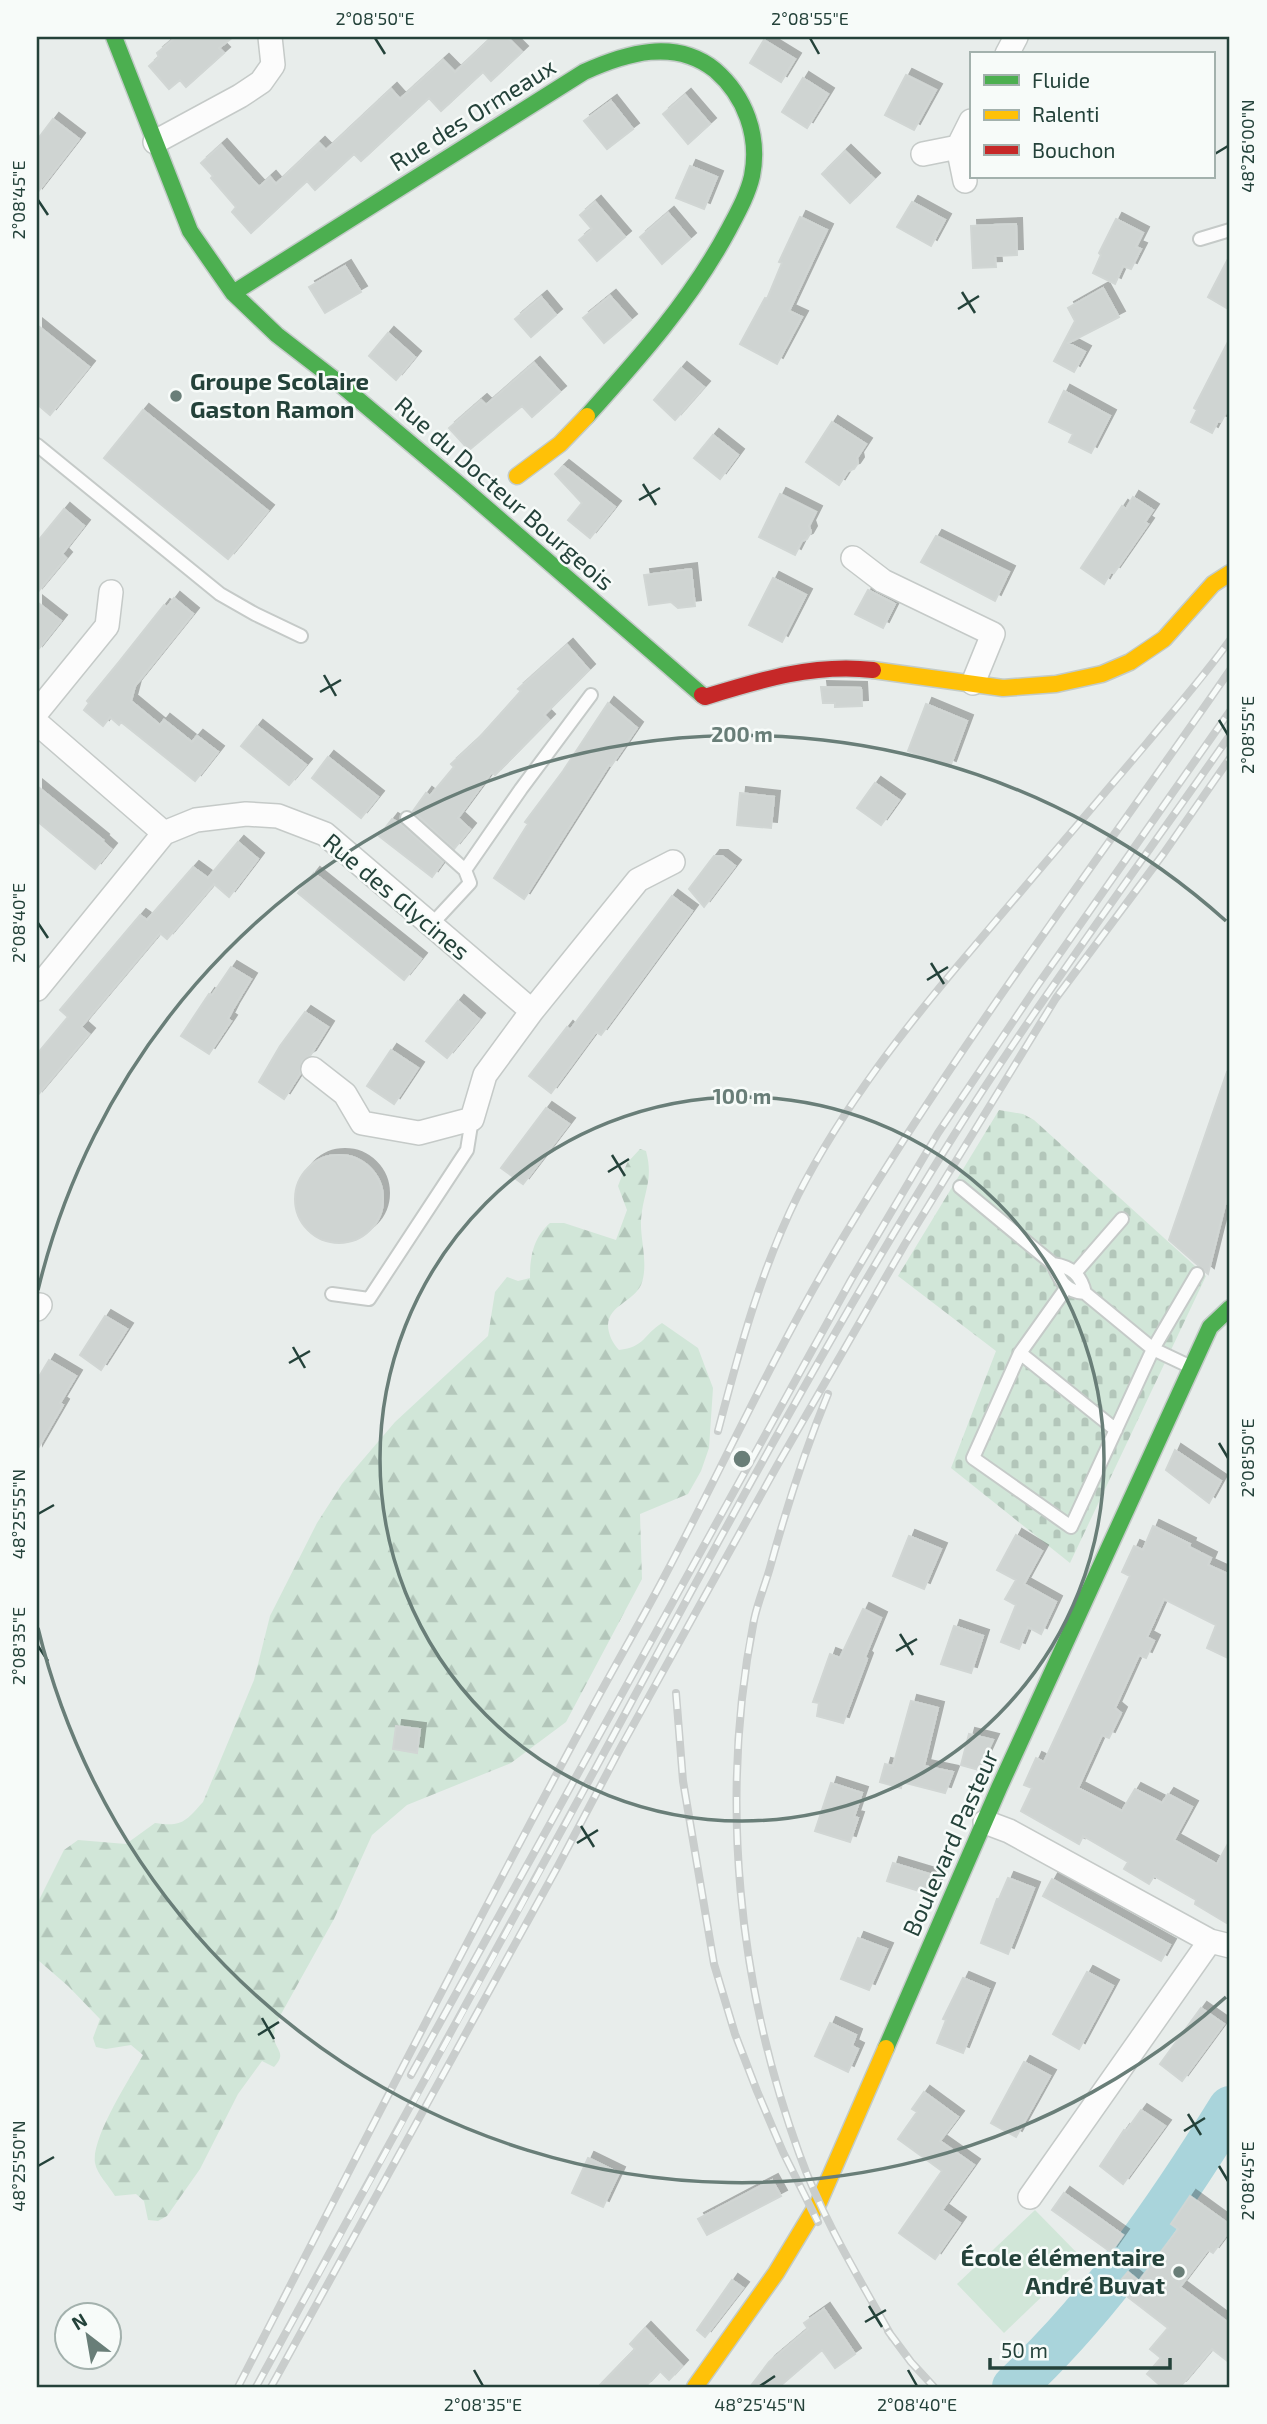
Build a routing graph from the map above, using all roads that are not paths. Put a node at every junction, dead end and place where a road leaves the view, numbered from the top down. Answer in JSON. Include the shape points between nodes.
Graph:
{"nodes":[{"id":1,"x":114,"y":37,"type":"edge"},
{"id":2,"x":270,"y":37,"type":"edge"},
{"id":3,"x":970,"y":123,"type":"edge"},
{"id":4,"x":155,"y":142,"type":"junction"},
{"id":5,"x":958,"y":147,"type":"junction"},
{"id":6,"x":923,"y":155,"type":"dead end"},
{"id":7,"x":965,"y":181,"type":"dead end"},
{"id":8,"x":1230,"y":230,"type":"edge"},
{"id":9,"x":1200,"y":239,"type":"dead end"},
{"id":10,"x":233,"y":293,"type":"junction"},
{"id":11,"x":37,"y":445,"type":"edge"},
{"id":12,"x":517,"y":476,"type":"dead end"},
{"id":13,"x":853,"y":558,"type":"dead end"},
{"id":14,"x":1230,"y":573,"type":"edge"},
{"id":15,"x":111,"y":592,"type":"dead end"},
{"id":16,"x":301,"y":636,"type":"dead end"},
{"id":17,"x":973,"y":683,"type":"junction"},
{"id":18,"x":591,"y":695,"type":"dead end"},
{"id":19,"x":37,"y":712,"type":"edge"},
{"id":20,"x":37,"y":723,"type":"edge"},
{"id":21,"x":407,"y":818,"type":"dead end"},
{"id":22,"x":164,"y":833,"type":"junction"},
{"id":23,"x":673,"y":862,"type":"dead end"},
{"id":24,"x":465,"y":870,"type":"junction"},
{"id":25,"x":430,"y":925,"type":"junction"},
{"id":26,"x":37,"y":989,"type":"edge"},
{"id":27,"x":532,"y":1011,"type":"junction"},
{"id":28,"x":313,"y":1069,"type":"dead end"},
{"id":29,"x":472,"y":1119,"type":"junction"},
{"id":30,"x":960,"y":1187,"type":"dead end"},
{"id":31,"x":1122,"y":1219,"type":"dead end"},
{"id":32,"x":1053,"y":1264,"type":"junction"},
{"id":33,"x":1076,"y":1273,"type":"junction"},
{"id":34,"x":1197,"y":1274,"type":"dead end"},
{"id":35,"x":1067,"y":1287,"type":"junction"},
{"id":36,"x":1085,"y":1293,"type":"junction"},
{"id":37,"x":332,"y":1294,"type":"dead end"},
{"id":38,"x":1230,"y":1308,"type":"edge"},
{"id":39,"x":1153,"y":1349,"type":"junction"},
{"id":40,"x":1020,"y":1353,"type":"junction"},
{"id":41,"x":1192,"y":1367,"type":"junction"},
{"id":42,"x":1116,"y":1430,"type":"junction"},
{"id":43,"x":985,"y":1822,"type":"junction"},
{"id":44,"x":1220,"y":1944,"type":"edge"},
{"id":45,"x":1030,"y":2197,"type":"dead end"},
{"id":46,"x":695,"y":2387,"type":"edge"}],
"edges":[{"from":1,"to":4,"type":"street","name":"Rue du Docteur Bourgeois"},
{"from":2,"to":4,"type":"street","via":[[273,65],[261,82]]},
{"from":3,"to":5,"type":"street"},
{"from":4,"to":10,"type":"street","name":"Rue du Docteur Bourgeois","via":[[190,231]]},
{"from":5,"to":6,"type":"street"},
{"from":5,"to":7,"type":"street"},
{"from":8,"to":9,"type":"lane"},
{"from":10,"to":12,"type":"street","name":"Rue des Ormeaux","via":[[584,72],[628,54],[652,50],[683,54],[709,66],[731,85],[747,110],[754,140],[753,170],[741,204],[715,257],[641,358],[561,443]]},
{"from":10,"to":17,"type":"street","name":"Rue du Docteur Bourgeois","via":[[705,697],[819,668],[869,668]]},
{"from":11,"to":16,"type":"lane","via":[[220,594]]},
{"from":13,"to":17,"type":"street","via":[[883,581],[993,634]]},
{"from":14,"to":17,"type":"street","via":[[1213,584],[1164,639],[1102,674],[1003,688]]},
{"from":15,"to":19,"type":"street","via":[[107,626]]},
{"from":18,"to":24,"type":"lane"},
{"from":20,"to":22,"type":"street"},
{"from":21,"to":24,"type":"lane"},
{"from":22,"to":25,"type":"street","name":"Rue des Glycines","via":[[196,820],[246,814],[278,816],[325,834]]},
{"from":22,"to":26,"type":"street","name":"Rue des Glycines"},
{"from":23,"to":27,"type":"street","via":[[638,880]]},
{"from":24,"to":25,"type":"lane","via":[[470,883]]},
{"from":25,"to":27,"type":"street","name":"Rue des Glycines"},
{"from":27,"to":29,"type":"street","via":[[485,1075]]},
{"from":28,"to":29,"type":"street","via":[[345,1094],[362,1123],[419,1133]]},
{"from":29,"to":37,"type":"lane","via":[[467,1150],[369,1299]]},
{"from":30,"to":32,"type":"lane"},
{"from":31,"to":33,"type":"lane"},
{"from":32,"to":33,"type":"lane"},
{"from":32,"to":35,"type":"lane"},
{"from":33,"to":36,"type":"lane"},
{"from":34,"to":39,"type":"lane"},
{"from":35,"to":36,"type":"lane"},
{"from":35,"to":40,"type":"lane"},
{"from":36,"to":39,"type":"lane"},
{"from":38,"to":41,"type":"street","name":"Boulevard Pasteur","via":[[1210,1326]]},
{"from":39,"to":41,"type":"lane"},
{"from":39,"to":42,"type":"lane"},
{"from":40,"to":42,"type":"lane"},
{"from":40,"to":42,"type":"lane","via":[[973,1458],[1071,1527]]},
{"from":41,"to":43,"type":"street","name":"Boulevard Pasteur"},
{"from":43,"to":44,"type":"street"},
{"from":43,"to":46,"type":"street","name":"Boulevard Pasteur","via":[[819,2202],[790,2252]]},
{"from":44,"to":45,"type":"street"}]}
